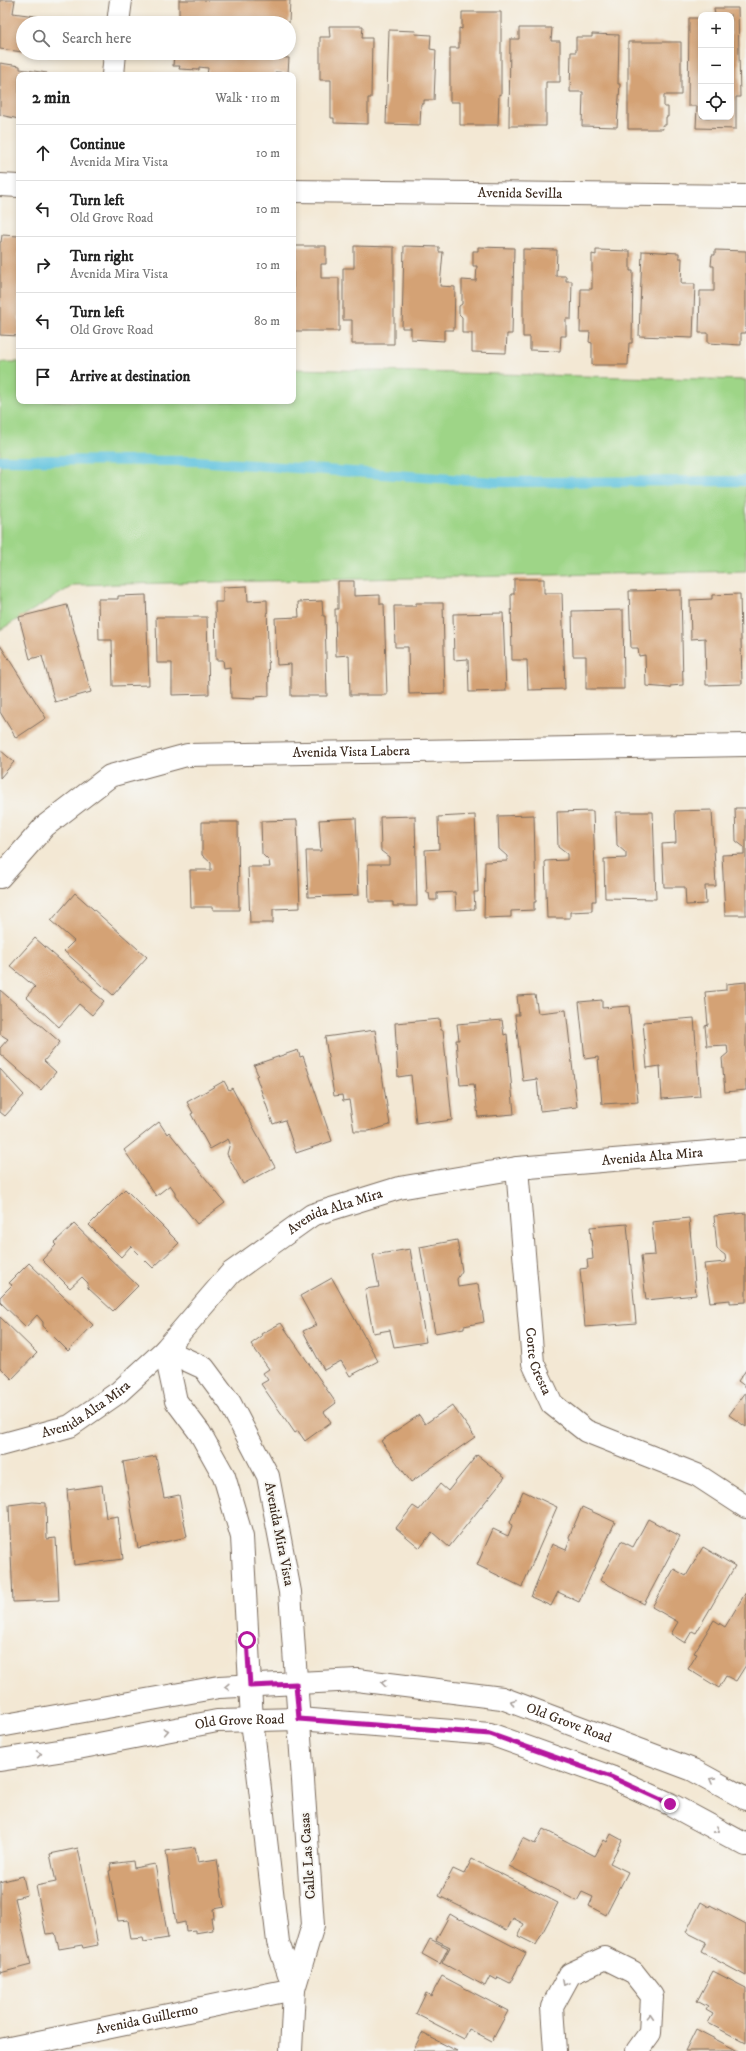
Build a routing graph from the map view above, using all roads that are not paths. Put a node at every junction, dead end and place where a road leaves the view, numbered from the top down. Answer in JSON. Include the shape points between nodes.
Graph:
{"nodes":[{"id":1,"x":121,"y":0,"type":"edge"},
{"id":2,"x":119,"y":16,"type":"edge"},
{"id":3,"x":114,"y":60,"type":"edge"},
{"id":4,"x":113,"y":72,"type":"edge"},
{"id":5,"x":0,"y":186,"type":"edge"},
{"id":6,"x":16,"y":186,"type":"edge"},
{"id":7,"x":296,"y":191,"type":"edge"},
{"id":8,"x":746,"y":196,"type":"edge"},
{"id":9,"x":746,"y":745,"type":"edge"},
{"id":10,"x":0,"y":877,"type":"edge"},
{"id":11,"x":746,"y":1149,"type":"edge"},
{"id":12,"x":517,"y":1168,"type":"junction"},
{"id":13,"x":164,"y":1350,"type":"junction"},
{"id":14,"x":0,"y":1445,"type":"edge"},
{"id":15,"x":746,"y":1506,"type":"edge"},
{"id":16,"x":296,"y":1684,"type":"junction"},
{"id":17,"x":250,"y":1686,"type":"junction"},
{"id":18,"x":299,"y":1719,"type":"junction"},
{"id":19,"x":252,"y":1721,"type":"junction"},
{"id":20,"x":0,"y":1726,"type":"edge"},
{"id":21,"x":0,"y":1760,"type":"edge"},
{"id":22,"x":746,"y":1799,"type":"edge"},
{"id":23,"x":746,"y":1845,"type":"edge"},
{"id":24,"x":294,"y":1989,"type":"junction"},
{"id":25,"x":0,"y":2050,"type":"edge"},
{"id":26,"x":291,"y":2051,"type":"edge"},
{"id":27,"x":555,"y":2051,"type":"edge"},
{"id":28,"x":637,"y":2051,"type":"edge"}],
"edges":[{"from":1,"to":2,"type":"street"},
{"from":3,"to":4,"type":"street"},
{"from":5,"to":6,"type":"street"},
{"from":7,"to":8,"type":"street","name":"Avenida Sevilla"},
{"from":9,"to":10,"type":"street","name":"Avenida Vista Labera","via":[[187,755],[110,776],[45,826]]},
{"from":11,"to":12,"type":"street","name":"Avenida Alta Mira"},
{"from":12,"to":13,"type":"street","name":"Avenida Alta Mira","via":[[398,1188],[312,1216],[231,1273]]},
{"from":12,"to":15,"type":"street","name":"Corte Cresta","via":[[533,1363],[552,1404],[586,1431],[697,1475]]},
{"from":13,"to":14,"type":"street","name":"Avenida Alta Mira","via":[[119,1392],[70,1426]]},
{"from":13,"to":16,"type":"street","name":"Avenida Mira Vista","via":[[204,1368],[230,1403],[268,1476],[290,1592]]},
{"from":13,"to":17,"type":"street","via":[[176,1401],[200,1433],[224,1476],[242,1537]]},
{"from":16,"to":17,"type":"street","name":"Old Grove Road"},
{"from":16,"to":18,"type":"street","name":"Avenida Mira Vista"},
{"from":22,"to":16,"type":"street","name":"Old Grove Road","one_way":true,"via":[[693,1770],[502,1698],[357,1680]]},
{"from":17,"to":19,"type":"street"},
{"from":17,"to":20,"type":"street","name":"Old Grove Road","one_way":true,"via":[[219,1687]]},
{"from":18,"to":19,"type":"street","name":"Old Grove Road"},
{"from":18,"to":23,"type":"street","name":"Old Grove Road","one_way":true,"via":[[490,1734],[611,1777],[670,1804]]},
{"from":18,"to":24,"type":"street","name":"Calle Las Casas","via":[[313,1925]]},
{"from":21,"to":19,"type":"street","name":"Old Grove Road","one_way":true,"via":[[217,1721]]},
{"from":19,"to":24,"type":"street","name":"Calle Las Casas","via":[[278,1942]]},
{"from":24,"to":25,"type":"street","name":"Avenida Guillermo"},
{"from":24,"to":26,"type":"street","name":"Calle Las Casas"},
{"from":28,"to":27,"type":"street","one_way":true,"via":[[650,2032],[652,1996],[633,1972],[605,1958],[570,1974],[552,2007]]}]}
